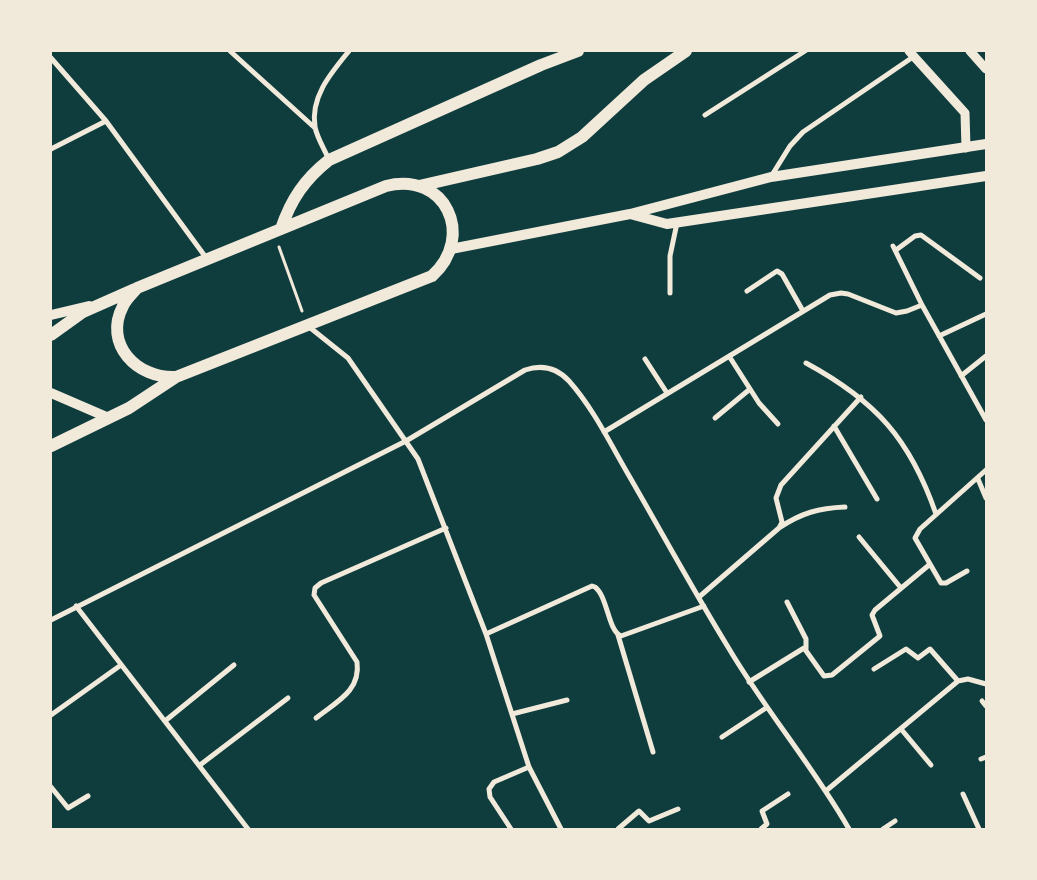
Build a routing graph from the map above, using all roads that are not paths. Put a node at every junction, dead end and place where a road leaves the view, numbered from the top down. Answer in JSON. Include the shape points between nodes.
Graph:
{"nodes":[{"id":1,"x":230,"y":51,"type":"edge"},
{"id":2,"x":349,"y":51,"type":"edge"},
{"id":3,"x":578,"y":51,"type":"edge"},
{"id":4,"x":686,"y":51,"type":"edge"},
{"id":5,"x":805,"y":51,"type":"edge"},
{"id":6,"x":970,"y":51,"type":"edge"},
{"id":7,"x":911,"y":54,"type":"edge"},
{"id":8,"x":51,"y":58,"type":"edge"},
{"id":9,"x":984,"y":65,"type":"edge"},
{"id":10,"x":705,"y":115,"type":"dead end"},
{"id":11,"x":106,"y":121,"type":"junction"},
{"id":12,"x":315,"y":128,"type":"junction"},
{"id":13,"x":986,"y":144,"type":"edge"},
{"id":14,"x":966,"y":148,"type":"junction"},
{"id":15,"x":51,"y":149,"type":"edge"},
{"id":16,"x":329,"y":160,"type":"junction"},
{"id":17,"x":772,"y":176,"type":"junction"},
{"id":18,"x":986,"y":176,"type":"edge"},
{"id":19,"x":419,"y":186,"type":"junction"},
{"id":20,"x":630,"y":214,"type":"junction"},
{"id":21,"x":677,"y":222,"type":"junction"},
{"id":22,"x":277,"y":231,"type":"junction"},
{"id":23,"x":451,"y":249,"type":"junction"},
{"id":24,"x":207,"y":260,"type":"junction"},
{"id":25,"x":980,"y":278,"type":"dead end"},
{"id":26,"x":137,"y":288,"type":"junction"},
{"id":27,"x":747,"y":291,"type":"dead end"},
{"id":28,"x":670,"y":293,"type":"dead end"},
{"id":29,"x":102,"y":302,"type":"junction"},
{"id":30,"x":922,"y":305,"type":"junction"},
{"id":31,"x":802,"y":311,"type":"junction"},
{"id":32,"x":986,"y":314,"type":"edge"},
{"id":33,"x":51,"y":315,"type":"edge"},
{"id":34,"x":308,"y":326,"type":"junction"},
{"id":35,"x":51,"y":335,"type":"edge"},
{"id":36,"x":939,"y":336,"type":"junction"},
{"id":37,"x":729,"y":356,"type":"junction"},
{"id":38,"x":986,"y":356,"type":"edge"},
{"id":39,"x":645,"y":359,"type":"dead end"},
{"id":40,"x":806,"y":363,"type":"dead end"},
{"id":41,"x":961,"y":376,"type":"junction"},
{"id":42,"x":176,"y":377,"type":"junction"},
{"id":43,"x":750,"y":389,"type":"junction"},
{"id":44,"x":51,"y":393,"type":"edge"},
{"id":45,"x":667,"y":394,"type":"junction"},
{"id":46,"x":861,"y":397,"type":"junction"},
{"id":47,"x":109,"y":418,"type":"junction"},
{"id":48,"x":715,"y":418,"type":"dead end"},
{"id":49,"x":986,"y":420,"type":"edge"},
{"id":50,"x":778,"y":424,"type":"dead end"},
{"id":51,"x":834,"y":426,"type":"junction"},
{"id":52,"x":604,"y":432,"type":"junction"},
{"id":53,"x":406,"y":441,"type":"junction"},
{"id":54,"x":51,"y":446,"type":"edge"},
{"id":55,"x":986,"y":470,"type":"edge"},
{"id":56,"x":978,"y":479,"type":"junction"},
{"id":57,"x":986,"y":498,"type":"edge"},
{"id":58,"x":877,"y":499,"type":"dead end"},
{"id":59,"x":846,"y":507,"type":"dead end"},
{"id":60,"x":936,"y":514,"type":"junction"},
{"id":61,"x":446,"y":528,"type":"junction"},
{"id":62,"x":779,"y":528,"type":"junction"},
{"id":63,"x":859,"y":538,"type":"dead end"},
{"id":64,"x":929,"y":565,"type":"junction"},
{"id":65,"x":967,"y":571,"type":"dead end"},
{"id":66,"x":901,"y":588,"type":"junction"},
{"id":67,"x":699,"y":597,"type":"junction"},
{"id":68,"x":787,"y":602,"type":"dead end"},
{"id":69,"x":76,"y":606,"type":"junction"},
{"id":70,"x":704,"y":606,"type":"junction"},
{"id":71,"x":51,"y":620,"type":"edge"},
{"id":72,"x":486,"y":634,"type":"junction"},
{"id":73,"x":618,"y":635,"type":"junction"},
{"id":74,"x":806,"y":649,"type":"junction"},
{"id":75,"x":121,"y":665,"type":"junction"},
{"id":76,"x":234,"y":665,"type":"dead end"},
{"id":77,"x":874,"y":669,"type":"dead end"},
{"id":78,"x":749,"y":682,"type":"junction"},
{"id":79,"x":958,"y":682,"type":"junction"},
{"id":80,"x":986,"y":684,"type":"edge"},
{"id":81,"x":288,"y":698,"type":"dead end"},
{"id":82,"x":567,"y":700,"type":"dead end"},
{"id":83,"x":766,"y":708,"type":"junction"},
{"id":84,"x":512,"y":714,"type":"junction"},
{"id":85,"x":51,"y":715,"type":"edge"},
{"id":86,"x":316,"y":718,"type":"dead end"},
{"id":87,"x":165,"y":721,"type":"junction"},
{"id":88,"x":901,"y":729,"type":"junction"},
{"id":89,"x":722,"y":737,"type":"dead end"},
{"id":90,"x":653,"y":752,"type":"dead end"},
{"id":91,"x":200,"y":765,"type":"junction"},
{"id":92,"x":931,"y":765,"type":"dead end"},
{"id":93,"x":529,"y":767,"type":"junction"},
{"id":94,"x":51,"y":787,"type":"edge"},
{"id":95,"x":827,"y":790,"type":"junction"},
{"id":96,"x":788,"y":794,"type":"dead end"},
{"id":97,"x":963,"y":794,"type":"dead end"},
{"id":98,"x":88,"y":796,"type":"dead end"},
{"id":99,"x":678,"y":809,"type":"dead end"},
{"id":100,"x":895,"y":821,"type":"dead end"},
{"id":101,"x":248,"y":829,"type":"edge"},
{"id":102,"x":511,"y":829,"type":"edge"},
{"id":103,"x":561,"y":829,"type":"edge"},
{"id":104,"x":618,"y":829,"type":"edge"},
{"id":105,"x":761,"y":829,"type":"edge"},
{"id":106,"x":850,"y":829,"type":"edge"},
{"id":107,"x":883,"y":829,"type":"edge"},
{"id":108,"x":978,"y":829,"type":"edge"}],
"edges":[{"from":1,"to":12,"type":"street"},
{"from":2,"to":12,"type":"street","via":[[328,77],[320,93]]},
{"from":3,"to":16,"type":"main road"},
{"from":4,"to":19,"type":"main road","via":[[644,80],[582,137],[558,152]]},
{"from":5,"to":10,"type":"street"},
{"from":6,"to":9,"type":"street"},
{"from":7,"to":14,"type":"street","via":[[965,113]]},
{"from":7,"to":17,"type":"street","via":[[803,132],[790,146]]},
{"from":8,"to":11,"type":"street"},
{"from":11,"to":15,"type":"street"},
{"from":11,"to":24,"type":"street"},
{"from":12,"to":16,"type":"street"},
{"from":13,"to":14,"type":"main road"},
{"from":14,"to":17,"type":"main road"},
{"from":16,"to":22,"type":"main road","via":[[304,183]]},
{"from":17,"to":20,"type":"main road"},
{"from":18,"to":21,"type":"main road"},
{"from":19,"to":22,"type":"main road","via":[[397,183],[386,186]]},
{"from":19,"to":23,"type":"main road","via":[[438,197],[450,216],[453,227]]},
{"from":20,"to":21,"type":"main road","via":[[656,222]]},
{"from":20,"to":23,"type":"main road"},
{"from":21,"to":28,"type":"street","via":[[670,256]]},
{"from":22,"to":24,"type":"main road"},
{"from":23,"to":34,"type":"main road","via":[[432,276]]},
{"from":24,"to":26,"type":"main road"},
{"from":25,"to":30,"type":"street","via":[[921,236],[915,236],[894,248]]},
{"from":26,"to":29,"type":"main road"},
{"from":26,"to":42,"type":"main road","via":[[123,305],[120,315],[118,326],[122,347],[127,357],[144,371],[159,377]]},
{"from":27,"to":31,"type":"street","via":[[780,272]]},
{"from":29,"to":33,"type":"main road"},
{"from":29,"to":35,"type":"main road"},
{"from":30,"to":31,"type":"street","via":[[896,313],[841,292]]},
{"from":30,"to":36,"type":"street"},
{"from":31,"to":37,"type":"street"},
{"from":32,"to":36,"type":"street"},
{"from":34,"to":42,"type":"main road"},
{"from":34,"to":53,"type":"street","via":[[348,358]]},
{"from":36,"to":41,"type":"street"},
{"from":37,"to":43,"type":"street"},
{"from":37,"to":45,"type":"street"},
{"from":38,"to":41,"type":"street"},
{"from":39,"to":45,"type":"street"},
{"from":40,"to":46,"type":"street"},
{"from":41,"to":49,"type":"street"},
{"from":42,"to":47,"type":"main road"},
{"from":43,"to":48,"type":"street"},
{"from":43,"to":50,"type":"street"},
{"from":44,"to":47,"type":"main road"},
{"from":45,"to":52,"type":"street"},
{"from":46,"to":51,"type":"street"},
{"from":46,"to":60,"type":"street","via":[[908,450]]},
{"from":47,"to":54,"type":"main road"},
{"from":51,"to":58,"type":"street"},
{"from":51,"to":62,"type":"street","via":[[777,492],[782,522]]},
{"from":52,"to":53,"type":"street","via":[[570,382],[553,369],[534,367]]},
{"from":52,"to":67,"type":"street"},
{"from":53,"to":61,"type":"street","via":[[418,459]]},
{"from":53,"to":69,"type":"street"},
{"from":55,"to":56,"type":"street"},
{"from":56,"to":57,"type":"street"},
{"from":56,"to":60,"type":"street"},
{"from":59,"to":62,"type":"street","via":[[822,508],[799,515]]},
{"from":60,"to":64,"type":"street","via":[[915,538]]},
{"from":61,"to":72,"type":"street"},
{"from":61,"to":86,"type":"street","via":[[315,588],[314,595],[357,662],[358,673],[349,692]]},
{"from":62,"to":67,"type":"street"},
{"from":63,"to":66,"type":"street"},
{"from":64,"to":65,"type":"street","via":[[943,584]]},
{"from":64,"to":66,"type":"street"},
{"from":66,"to":74,"type":"street","via":[[873,613],[880,636],[832,675],[824,676]]},
{"from":67,"to":70,"type":"street"},
{"from":68,"to":74,"type":"street","via":[[806,639]]},
{"from":69,"to":71,"type":"street"},
{"from":69,"to":75,"type":"street"},
{"from":70,"to":73,"type":"street"},
{"from":70,"to":78,"type":"street"},
{"from":72,"to":73,"type":"street","via":[[592,586],[601,594]]},
{"from":72,"to":84,"type":"street"},
{"from":73,"to":90,"type":"street"},
{"from":74,"to":78,"type":"street"},
{"from":75,"to":85,"type":"street"},
{"from":75,"to":87,"type":"street"},
{"from":76,"to":87,"type":"street"},
{"from":77,"to":79,"type":"street","via":[[906,649],[918,658],[930,649]]},
{"from":78,"to":83,"type":"street"},
{"from":79,"to":80,"type":"street","via":[[968,679]]},
{"from":79,"to":88,"type":"street"},
{"from":81,"to":91,"type":"street"},
{"from":82,"to":84,"type":"street"},
{"from":83,"to":89,"type":"street"},
{"from":83,"to":95,"type":"street"},
{"from":84,"to":93,"type":"street"},
{"from":87,"to":91,"type":"street"},
{"from":88,"to":92,"type":"street"},
{"from":88,"to":95,"type":"street"},
{"from":91,"to":101,"type":"street"},
{"from":93,"to":102,"type":"street","via":[[494,782],[489,789],[490,797]]},
{"from":93,"to":103,"type":"street"},
{"from":94,"to":98,"type":"street","via":[[68,808]]},
{"from":95,"to":106,"type":"street"},
{"from":96,"to":105,"type":"street","via":[[762,811],[767,824]]},
{"from":97,"to":108,"type":"street"},
{"from":99,"to":104,"type":"street","via":[[649,821],[639,811]]},
{"from":100,"to":107,"type":"street"}]}
